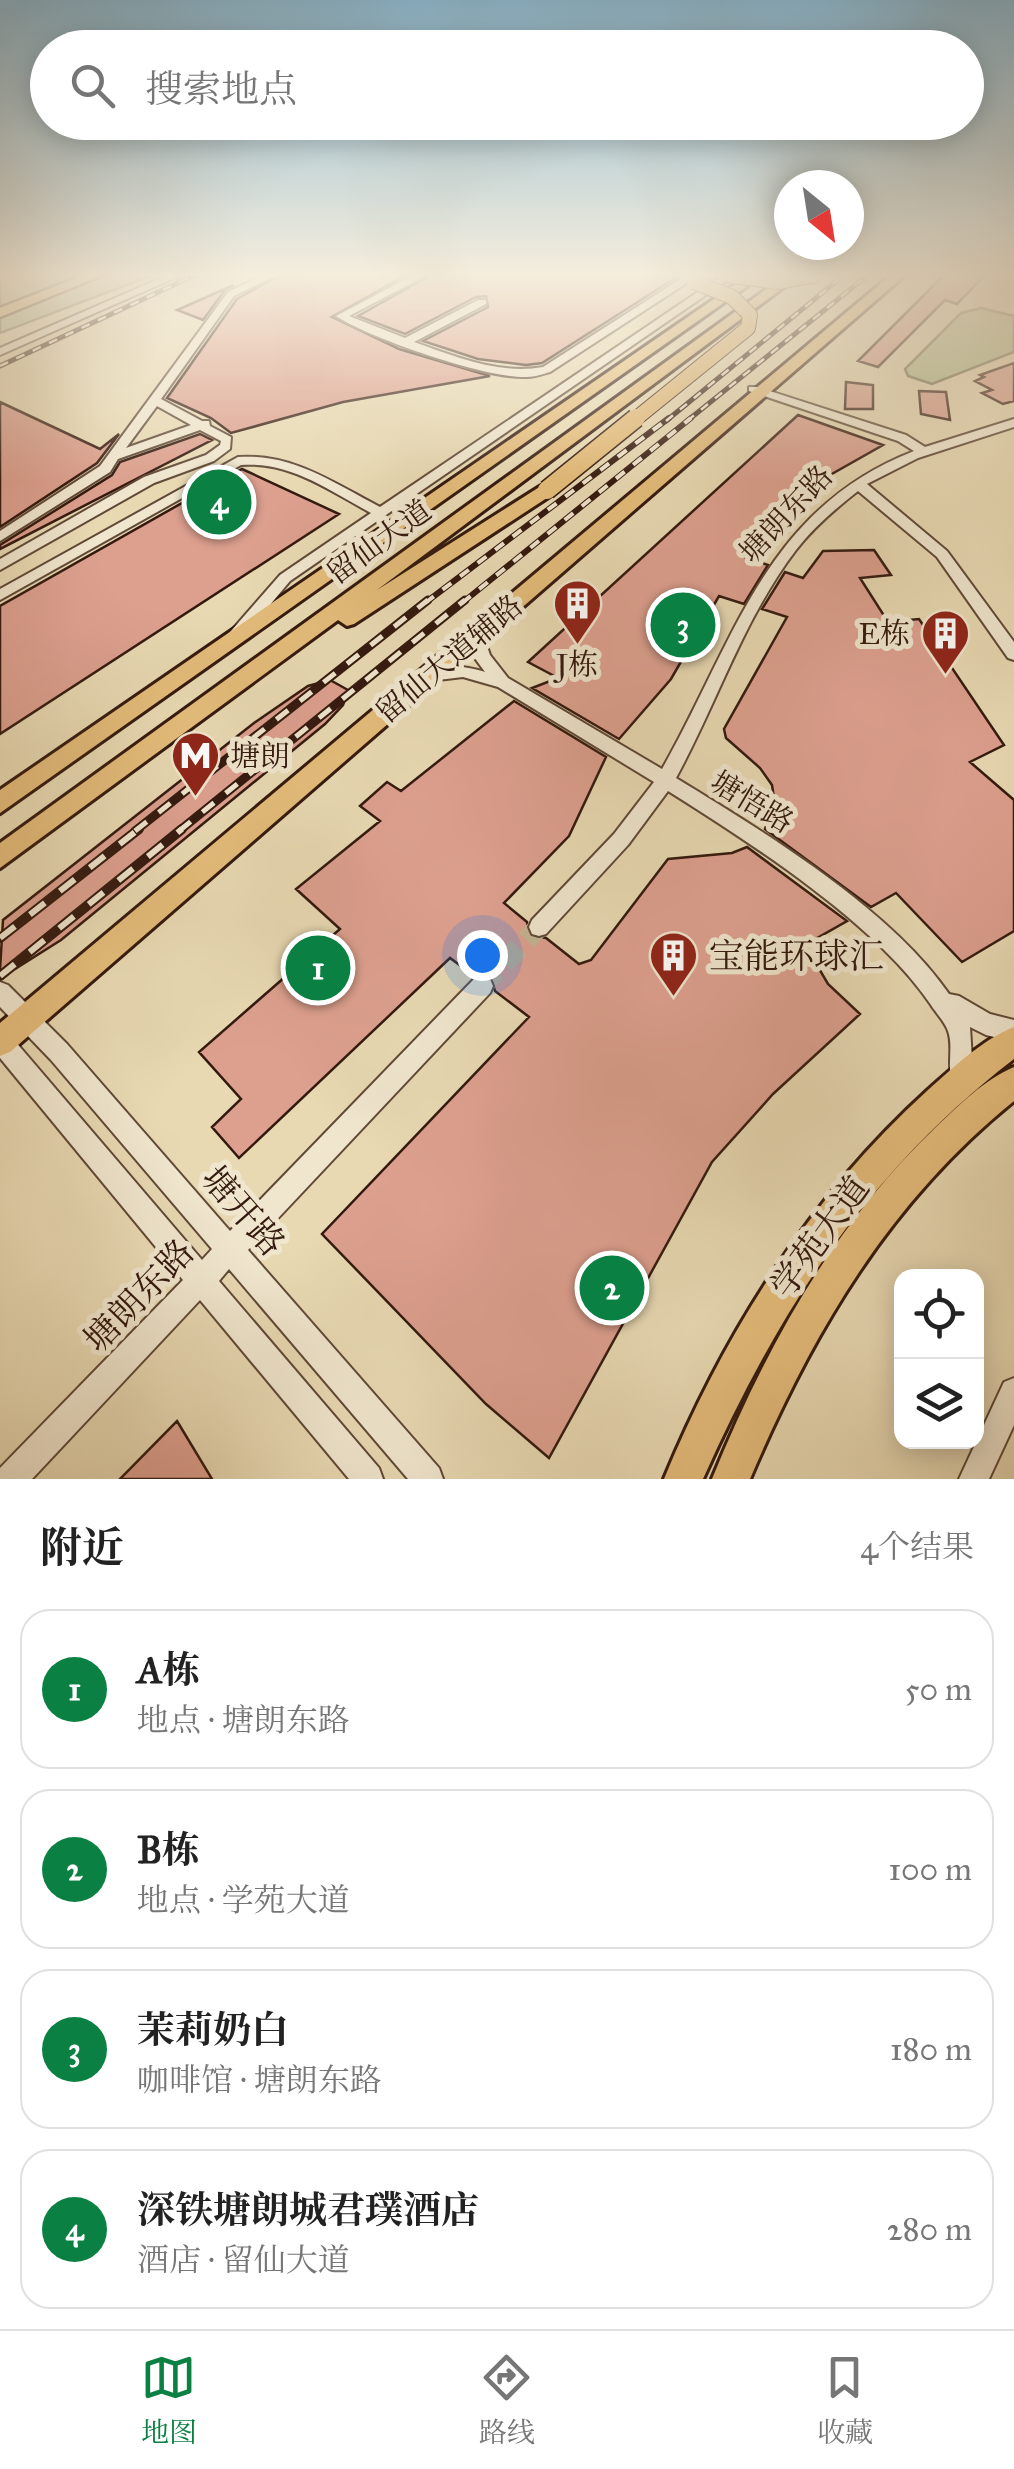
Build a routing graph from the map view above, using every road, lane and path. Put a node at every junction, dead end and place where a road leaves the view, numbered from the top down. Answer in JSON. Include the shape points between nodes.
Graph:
{"nodes":[{"id":1,"x":195,"y":344,"type":"edge"},
{"id":2,"x":413,"y":344,"type":"edge"},
{"id":3,"x":585,"y":344,"type":"edge"},
{"id":4,"x":626,"y":344,"type":"edge"},
{"id":5,"x":657,"y":344,"type":"edge"},
{"id":6,"x":700,"y":344,"type":"edge"},
{"id":7,"x":728,"y":344,"type":"edge"},
{"id":8,"x":810,"y":344,"type":"edge"},
{"id":9,"x":815,"y":344,"type":"edge"},
{"id":10,"x":757,"y":391,"type":"junction"},
{"id":11,"x":155,"y":400,"type":"junction"},
{"id":12,"x":1014,"y":422,"type":"edge"},
{"id":13,"x":204,"y":424,"type":"junction"},
{"id":14,"x":924,"y":452,"type":"junction"},
{"id":15,"x":115,"y":456,"type":"junction"},
{"id":16,"x":858,"y":484,"type":"junction"},
{"id":17,"x":380,"y":513,"type":"junction"},
{"id":18,"x":0,"y":537,"type":"edge"},
{"id":19,"x":0,"y":564,"type":"edge"},
{"id":20,"x":0,"y":594,"type":"edge"},
{"id":21,"x":476,"y":636,"type":"junction"},
{"id":22,"x":228,"y":644,"type":"junction"},
{"id":23,"x":1014,"y":654,"type":"edge"},
{"id":24,"x":430,"y":674,"type":"junction"},
{"id":25,"x":504,"y":683,"type":"junction"},
{"id":26,"x":187,"y":720,"type":"junction"},
{"id":27,"x":664,"y":782,"type":"junction"},
{"id":28,"x":0,"y":803,"type":"edge"},
{"id":29,"x":0,"y":856,"type":"edge"},
{"id":30,"x":538,"y":926,"type":"tunnel mouth"},
{"id":31,"x":482,"y":986,"type":"tunnel mouth"},
{"id":32,"x":0,"y":992,"type":"edge"},
{"id":33,"x":946,"y":1000,"type":"junction"},
{"id":34,"x":15,"y":1018,"type":"edge"},
{"id":35,"x":1014,"y":1031,"type":"edge"},
{"id":36,"x":1014,"y":1041,"type":"edge"},
{"id":37,"x":0,"y":1042,"type":"edge"},
{"id":38,"x":958,"y":1081,"type":"junction"},
{"id":39,"x":1014,"y":1082,"type":"edge"},
{"id":40,"x":231,"y":1250,"type":"junction"},
{"id":41,"x":202,"y":1280,"type":"junction"},
{"id":42,"x":1014,"y":1392,"type":"edge"},
{"id":43,"x":11,"y":1479,"type":"edge"},
{"id":44,"x":368,"y":1479,"type":"edge"},
{"id":45,"x":428,"y":1479,"type":"edge"},
{"id":46,"x":682,"y":1479,"type":"edge"},
{"id":47,"x":730,"y":1479,"type":"edge"},
{"id":48,"x":974,"y":1479,"type":"edge"}],
"edges":[{"from":1,"to":11,"type":"street"},
{"from":2,"to":3,"type":"street","via":[[513,375],[536,374]]},
{"from":4,"to":17,"type":"street"},
{"from":5,"to":22,"type":"main road","name":"留仙大道"},
{"from":6,"to":26,"type":"main road","name":"留仙大道"},
{"from":7,"to":26,"type":"main road","bridge":true,"via":[[547,490]]},
{"from":8,"to":10,"type":"main road","name":"留仙大道辅路"},
{"from":9,"to":10,"type":"main road","name":"留仙大道辅路"},
{"from":10,"to":14,"type":"street","via":[[902,438]]},
{"from":10,"to":21,"type":"main road","name":"留仙大道辅路"},
{"from":10,"to":34,"type":"main road","name":"留仙大道辅路"},
{"from":11,"to":13,"type":"street"},
{"from":11,"to":15,"type":"street"},
{"from":12,"to":14,"type":"street","name":"塘朗东路"},
{"from":13,"to":15,"type":"street"},
{"from":13,"to":19,"type":"street","via":[[224,435],[220,452],[149,480]]},
{"from":14,"to":16,"type":"street","name":"塘朗东路"},
{"from":15,"to":18,"type":"street","via":[[97,476]]},
{"from":16,"to":23,"type":"street","via":[[942,554]]},
{"from":16,"to":27,"type":"street","name":"塘朗东路","via":[[794,544],[753,598]]},
{"from":17,"to":20,"type":"street","via":[[281,463],[238,461]]},
{"from":17,"to":22,"type":"street","via":[[272,589]]},
{"from":21,"to":24,"type":"main road","name":"留仙大道辅路"},
{"from":21,"to":25,"type":"street","name":"塘悟路","via":[[482,657]]},
{"from":22,"to":28,"type":"main road","name":"留仙大道"},
{"from":24,"to":25,"type":"street","name":"塘悟路","via":[[463,671]]},
{"from":24,"to":34,"type":"main road","name":"留仙大道辅路"},
{"from":25,"to":27,"type":"street","name":"塘悟路"},
{"from":26,"to":29,"type":"main road","name":"留仙大道"},
{"from":27,"to":30,"type":"street","name":"塘朗东路"},
{"from":27,"to":33,"type":"street","name":"塘悟路","via":[[823,884]]},
{"from":31,"to":40,"type":"street","name":"塘朗东路"},
{"from":32,"to":34,"type":"street","name":"塘开路"},
{"from":33,"to":35,"type":"street","name":"塘悟路","via":[[986,1024]]},
{"from":33,"to":38,"type":"street","name":"塘悟路","via":[[966,1052]]},
{"from":34,"to":37,"type":"main road","name":"留仙大道辅路"},
{"from":34,"to":40,"type":"street","name":"塘开路"},
{"from":36,"to":38,"type":"main road","name":"学苑大道"},
{"from":37,"to":41,"type":"street"},
{"from":38,"to":46,"type":"main road","name":"学苑大道","via":[[885,1150],[806,1250],[735,1369]]},
{"from":39,"to":47,"type":"main road","name":"学苑大道","via":[[935,1147],[863,1230],[811,1309]]},
{"from":40,"to":41,"type":"street","name":"塘朗东路"},
{"from":40,"to":45,"type":"street","name":"塘开路"},
{"from":41,"to":43,"type":"street","name":"塘朗东路"},
{"from":41,"to":44,"type":"street"},
{"from":42,"to":48,"type":"street"}]}
